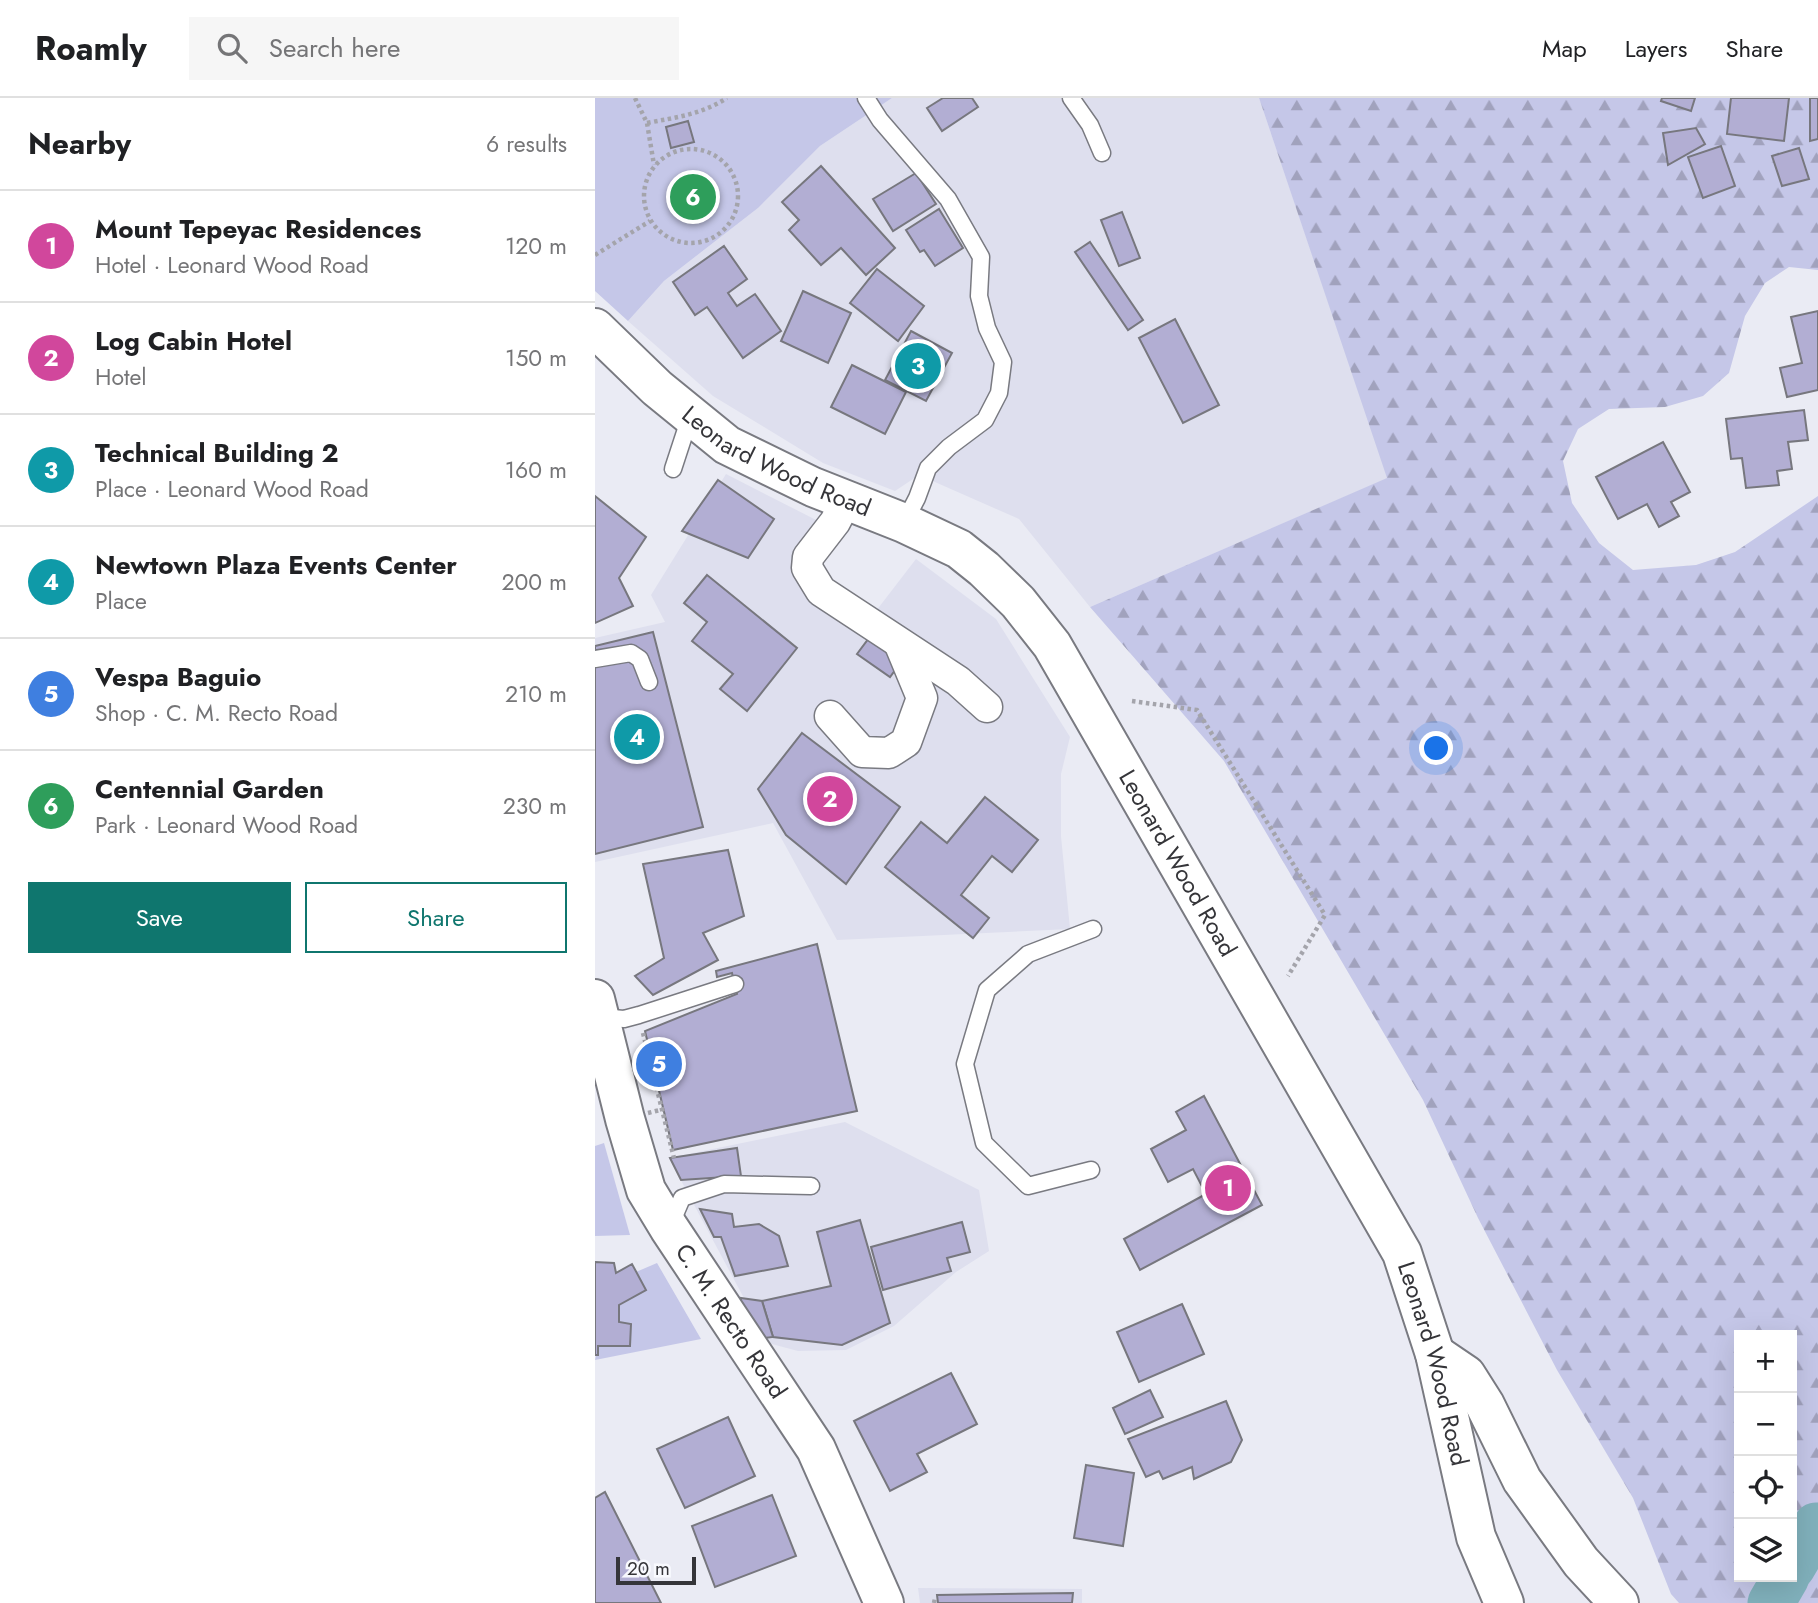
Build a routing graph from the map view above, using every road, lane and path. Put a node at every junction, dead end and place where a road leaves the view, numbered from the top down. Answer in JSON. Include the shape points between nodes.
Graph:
{"nodes":[{"id":1,"x":727,"y":98,"type":"edge"},
{"id":2,"x":866,"y":98,"type":"edge"},
{"id":3,"x":1071,"y":98,"type":"edge"},
{"id":4,"x":637,"y":99,"type":"edge"},
{"id":5,"x":647,"y":123,"type":"junction"},
{"id":6,"x":1103,"y":153,"type":"dead end"},
{"id":7,"x":654,"y":166,"type":"junction"},
{"id":8,"x":650,"y":221,"type":"junction"},
{"id":9,"x":595,"y":255,"type":"edge"},
{"id":10,"x":597,"y":332,"type":"edge"},
{"id":11,"x":690,"y":417,"type":"junction"},
{"id":12,"x":673,"y":470,"type":"dead end"},
{"id":13,"x":846,"y":501,"type":"junction"},
{"id":14,"x":904,"y":523,"type":"junction"},
{"id":15,"x":900,"y":645,"type":"junction"},
{"id":16,"x":595,"y":659,"type":"edge"},
{"id":17,"x":649,"y":682,"type":"dead end"},
{"id":18,"x":1132,"y":701,"type":"dead end"},
{"id":19,"x":988,"y":707,"type":"dead end"},
{"id":20,"x":830,"y":716,"type":"dead end"},
{"id":21,"x":1093,"y":929,"type":"dead end"},
{"id":22,"x":1288,"y":976,"type":"dead end"},
{"id":23,"x":735,"y":984,"type":"dead end"},
{"id":24,"x":598,"y":1023,"type":"edge"},
{"id":25,"x":646,"y":1044,"type":"dead end"},
{"id":26,"x":664,"y":1109,"type":"dead end"},
{"id":27,"x":648,"y":1113,"type":"dead end"},
{"id":28,"x":674,"y":1158,"type":"dead end"},
{"id":29,"x":1091,"y":1170,"type":"dead end"},
{"id":30,"x":811,"y":1186,"type":"dead end"},
{"id":31,"x":669,"y":1228,"type":"junction"},
{"id":32,"x":1435,"y":1354,"type":"junction"},
{"id":33,"x":884,"y":1603,"type":"edge"},
{"id":34,"x":1504,"y":1603,"type":"edge"},
{"id":35,"x":1619,"y":1603,"type":"edge"}],
"edges":[{"from":1,"to":5,"type":"path","via":[[709,110]]},
{"from":2,"to":14,"type":"lane","via":[[948,199],[981,257],[979,296],[1003,362],[999,393],[985,420],[928,468]]},
{"from":3,"to":6,"type":"lane"},
{"from":4,"to":5,"type":"path"},
{"from":5,"to":7,"type":"path"},
{"from":7,"to":8,"type":"path","via":[[645,184],[644,203]]},
{"from":7,"to":8,"type":"path","via":[[669,154],[696,148],[722,159],[738,181],[738,209],[724,233],[698,245],[671,240]]},
{"from":8,"to":9,"type":"path"},
{"from":10,"to":11,"type":"main road","name":"Leonard Wood Road"},
{"from":11,"to":12,"type":"lane"},
{"from":11,"to":13,"type":"main road","name":"Leonard Wood Road","via":[[727,445]]},
{"from":13,"to":14,"type":"main road","name":"Leonard Wood Road"},
{"from":13,"to":15,"type":"street","via":[[808,557],[807,568],[821,592]]},
{"from":14,"to":32,"type":"main road","name":"Leonard Wood Road","via":[[959,550],[984,569],[1052,645],[1402,1253]]},
{"from":15,"to":19,"type":"street","via":[[958,681]]},
{"from":15,"to":20,"type":"street","via":[[922,698],[906,742],[890,753],[862,751]]},
{"from":16,"to":17,"type":"lane","via":[[631,653],[640,659]]},
{"from":18,"to":22,"type":"path","via":[[1197,710],[1325,915]]},
{"from":21,"to":29,"type":"lane","via":[[1028,954],[987,990],[965,1064],[984,1143],[1028,1186]]},
{"from":23,"to":24,"type":"lane"},
{"from":24,"to":31,"type":"main road","name":"C. M. Recto Road","via":[[646,1190]]},
{"from":25,"to":28,"type":"path"},
{"from":26,"to":27,"type":"path","bridge":true},
{"from":30,"to":31,"type":"lane","via":[[724,1184],[682,1198]]},
{"from":31,"to":33,"type":"main road","name":"C. M. Recto Road","via":[[816,1449]]},
{"from":32,"to":34,"type":"main road","name":"Leonard Wood Road","via":[[1476,1537]]},
{"from":32,"to":35,"type":"main road","via":[[1466,1375],[1522,1480],[1581,1562]]}]}
